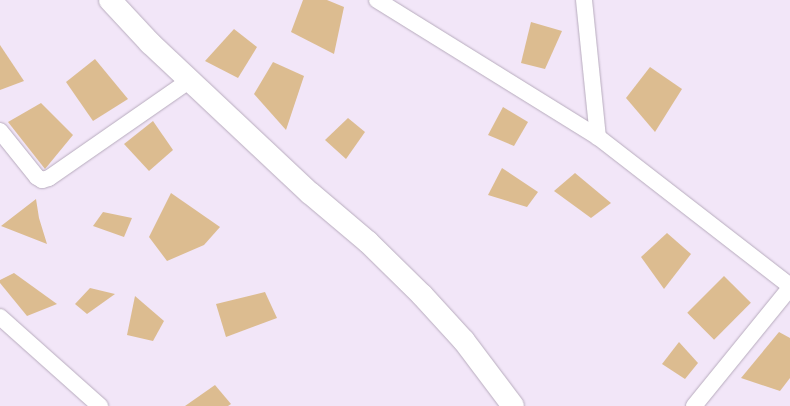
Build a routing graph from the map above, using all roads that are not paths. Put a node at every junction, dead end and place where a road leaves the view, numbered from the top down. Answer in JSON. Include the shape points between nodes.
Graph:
{"nodes":[{"id":1,"x":110,"y":0,"type":"edge"},
{"id":2,"x":377,"y":0,"type":"edge"},
{"id":3,"x":584,"y":0,"type":"edge"},
{"id":4,"x":190,"y":80,"type":"junction"},
{"id":5,"x":0,"y":131,"type":"edge"},
{"id":6,"x":598,"y":137,"type":"junction"},
{"id":7,"x":790,"y":287,"type":"edge"},
{"id":8,"x":0,"y":317,"type":"edge"},
{"id":9,"x":100,"y":406,"type":"edge"},
{"id":10,"x":513,"y":406,"type":"edge"},
{"id":11,"x":694,"y":406,"type":"edge"}],
"edges":[{"from":1,"to":4,"type":"main road","via":[[150,43]]},
{"from":2,"to":6,"type":"street"},
{"from":3,"to":6,"type":"street"},
{"from":4,"to":5,"type":"street","via":[[49,178],[42,180]]},
{"from":4,"to":10,"type":"main road","via":[[422,294],[464,341]]},
{"from":6,"to":7,"type":"street"},
{"from":7,"to":11,"type":"street"},
{"from":8,"to":9,"type":"street"}]}
